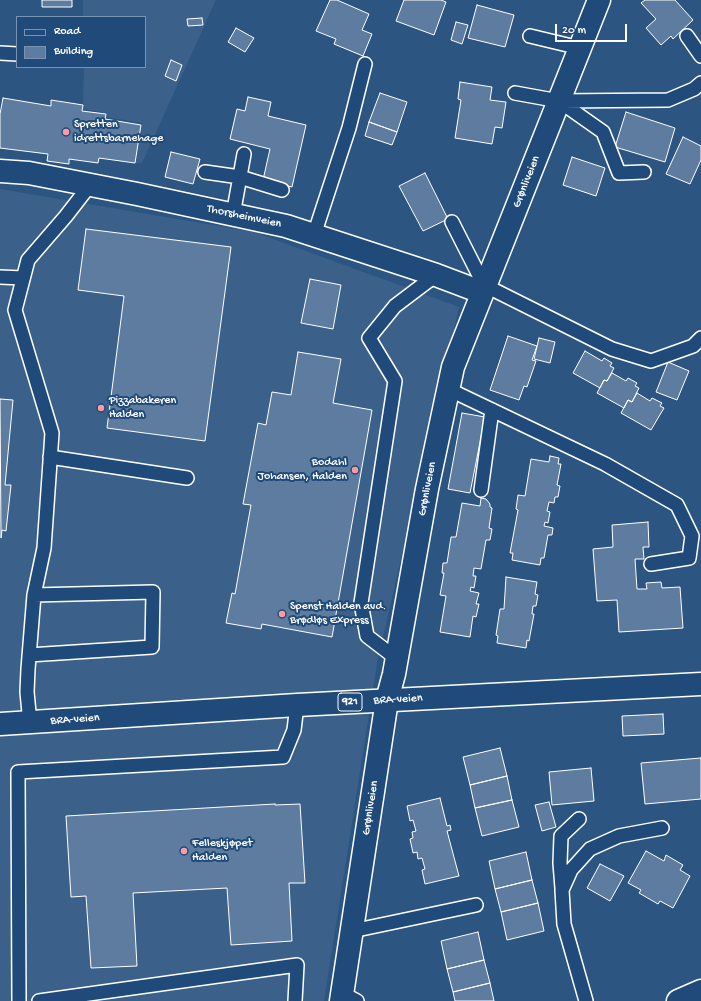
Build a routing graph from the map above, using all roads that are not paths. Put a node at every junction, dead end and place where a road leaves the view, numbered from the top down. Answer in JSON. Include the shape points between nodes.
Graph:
{"nodes":[{"id":1,"x":599,"y":0,"type":"edge"},
{"id":2,"x":530,"y":36,"type":"dead end"},
{"id":3,"x":687,"y":36,"type":"dead end"},
{"id":4,"x":580,"y":48,"type":"junction"},
{"id":5,"x":0,"y":53,"type":"edge"},
{"id":6,"x":16,"y":54,"type":"edge"},
{"id":7,"x":701,"y":56,"type":"edge"},
{"id":8,"x":365,"y":64,"type":"dead end"},
{"id":9,"x":701,"y":83,"type":"edge"},
{"id":10,"x":515,"y":93,"type":"dead end"},
{"id":11,"x":560,"y":101,"type":"junction"},
{"id":12,"x":244,"y":154,"type":"dead end"},
{"id":13,"x":0,"y":170,"type":"edge"},
{"id":14,"x":204,"y":172,"type":"dead end"},
{"id":15,"x":644,"y":172,"type":"dead end"},
{"id":16,"x":240,"y":177,"type":"junction"},
{"id":17,"x":90,"y":185,"type":"junction"},
{"id":18,"x":282,"y":190,"type":"dead end"},
{"id":19,"x":233,"y":215,"type":"junction"},
{"id":20,"x":452,"y":222,"type":"dead end"},
{"id":21,"x":314,"y":235,"type":"junction"},
{"id":22,"x":436,"y":275,"type":"junction"},
{"id":23,"x":0,"y":276,"type":"edge"},
{"id":24,"x":23,"y":278,"type":"junction"},
{"id":25,"x":483,"y":288,"type":"junction"},
{"id":26,"x":701,"y":338,"type":"edge"},
{"id":27,"x":448,"y":389,"type":"junction"},
{"id":28,"x":492,"y":410,"type":"junction"},
{"id":29,"x":50,"y":457,"type":"junction"},
{"id":30,"x":187,"y":478,"type":"dead end"},
{"id":31,"x":481,"y":490,"type":"dead end"},
{"id":32,"x":651,"y":564,"type":"dead end"},
{"id":33,"x":34,"y":595,"type":"junction"},
{"id":34,"x":29,"y":654,"type":"junction"},
{"id":35,"x":396,"y":659,"type":"junction"},
{"id":36,"x":701,"y":684,"type":"edge"},
{"id":37,"x":387,"y":700,"type":"junction"},
{"id":38,"x":298,"y":705,"type":"junction"},
{"id":39,"x":30,"y":723,"type":"junction"},
{"id":40,"x":0,"y":724,"type":"edge"},
{"id":41,"x":579,"y":819,"type":"dead end"},
{"id":42,"x":662,"y":828,"type":"dead end"},
{"id":43,"x":562,"y":890,"type":"junction"},
{"id":44,"x":476,"y":905,"type":"dead end"},
{"id":45,"x":352,"y":931,"type":"junction"},
{"id":46,"x":701,"y":991,"type":"edge"},
{"id":47,"x":347,"y":998,"type":"edge"},
{"id":48,"x":19,"y":1001,"type":"edge"},
{"id":49,"x":39,"y":1001,"type":"edge"},
{"id":50,"x":295,"y":1001,"type":"edge"},
{"id":51,"x":586,"y":1001,"type":"edge"},
{"id":52,"x":678,"y":1001,"type":"edge"}],
"edges":[{"from":1,"to":4,"type":"street","name":"Grønliveien"},
{"from":2,"to":4,"type":"lane"},
{"from":3,"to":7,"type":"lane"},
{"from":4,"to":11,"type":"street","name":"Grønliveien"},
{"from":5,"to":6,"type":"lane"},
{"from":8,"to":21,"type":"lane","via":[[349,128]]},
{"from":9,"to":11,"type":"lane","via":[[694,89],[668,100]]},
{"from":10,"to":11,"type":"lane"},
{"from":11,"to":15,"type":"lane","via":[[603,132],[618,173]]},
{"from":11,"to":25,"type":"street","name":"Grønliveien"},
{"from":12,"to":16,"type":"lane"},
{"from":13,"to":17,"type":"street","name":"Thorsheimveien"},
{"from":14,"to":16,"type":"lane"},
{"from":16,"to":18,"type":"lane"},
{"from":16,"to":19,"type":"lane"},
{"from":17,"to":19,"type":"street","name":"Thorsheimveien"},
{"from":17,"to":24,"type":"lane","via":[[28,260]]},
{"from":19,"to":21,"type":"street","name":"Thorsheimveien","via":[[286,226]]},
{"from":20,"to":25,"type":"lane"},
{"from":21,"to":22,"type":"street","name":"Thorsheimveien"},
{"from":22,"to":25,"type":"street","name":"Thorsheimveien"},
{"from":22,"to":35,"type":"lane","via":[[395,306],[369,338],[395,381],[361,603],[367,636]]},
{"from":23,"to":24,"type":"lane"},
{"from":24,"to":29,"type":"lane","via":[[15,310],[52,433]]},
{"from":25,"to":26,"type":"lane","via":[[612,349],[651,361],[693,346]]},
{"from":25,"to":27,"type":"street","name":"Grønliveien","via":[[453,367]]},
{"from":27,"to":28,"type":"lane"},
{"from":27,"to":35,"type":"street","name":"Grønliveien"},
{"from":28,"to":31,"type":"lane"},
{"from":28,"to":32,"type":"lane","via":[[605,464],[677,505],[692,536],[689,558]]},
{"from":29,"to":30,"type":"lane"},
{"from":29,"to":33,"type":"lane","via":[[44,548]]},
{"from":33,"to":34,"type":"lane"},
{"from":33,"to":34,"type":"lane","via":[[153,592],[152,647]]},
{"from":34,"to":39,"type":"lane","via":[[27,692]]},
{"from":35,"to":37,"type":"street","name":"Grønliveien"},
{"from":36,"to":37,"type":"street","name":"BRA-veien","number":"921"},
{"from":37,"to":38,"type":"street","name":"BRA-veien","number":"921"},
{"from":37,"to":45,"type":"street","name":"Grønliveien"},
{"from":38,"to":39,"type":"street","name":"BRA-veien","number":"921"},
{"from":38,"to":48,"type":"lane","via":[[294,730],[283,757],[18,772]]},
{"from":39,"to":40,"type":"street","name":"BRA-veien","number":"921"},
{"from":41,"to":43,"type":"lane","via":[[561,836]]},
{"from":42,"to":43,"type":"lane","via":[[619,836],[590,849],[571,870]]},
{"from":43,"to":51,"type":"lane","via":[[564,924]]},
{"from":44,"to":45,"type":"lane"},
{"from":45,"to":47,"type":"street","name":"Grønliveien"},
{"from":46,"to":52,"type":"street"},
{"from":49,"to":50,"type":"lane","via":[[297,965]]}]}
